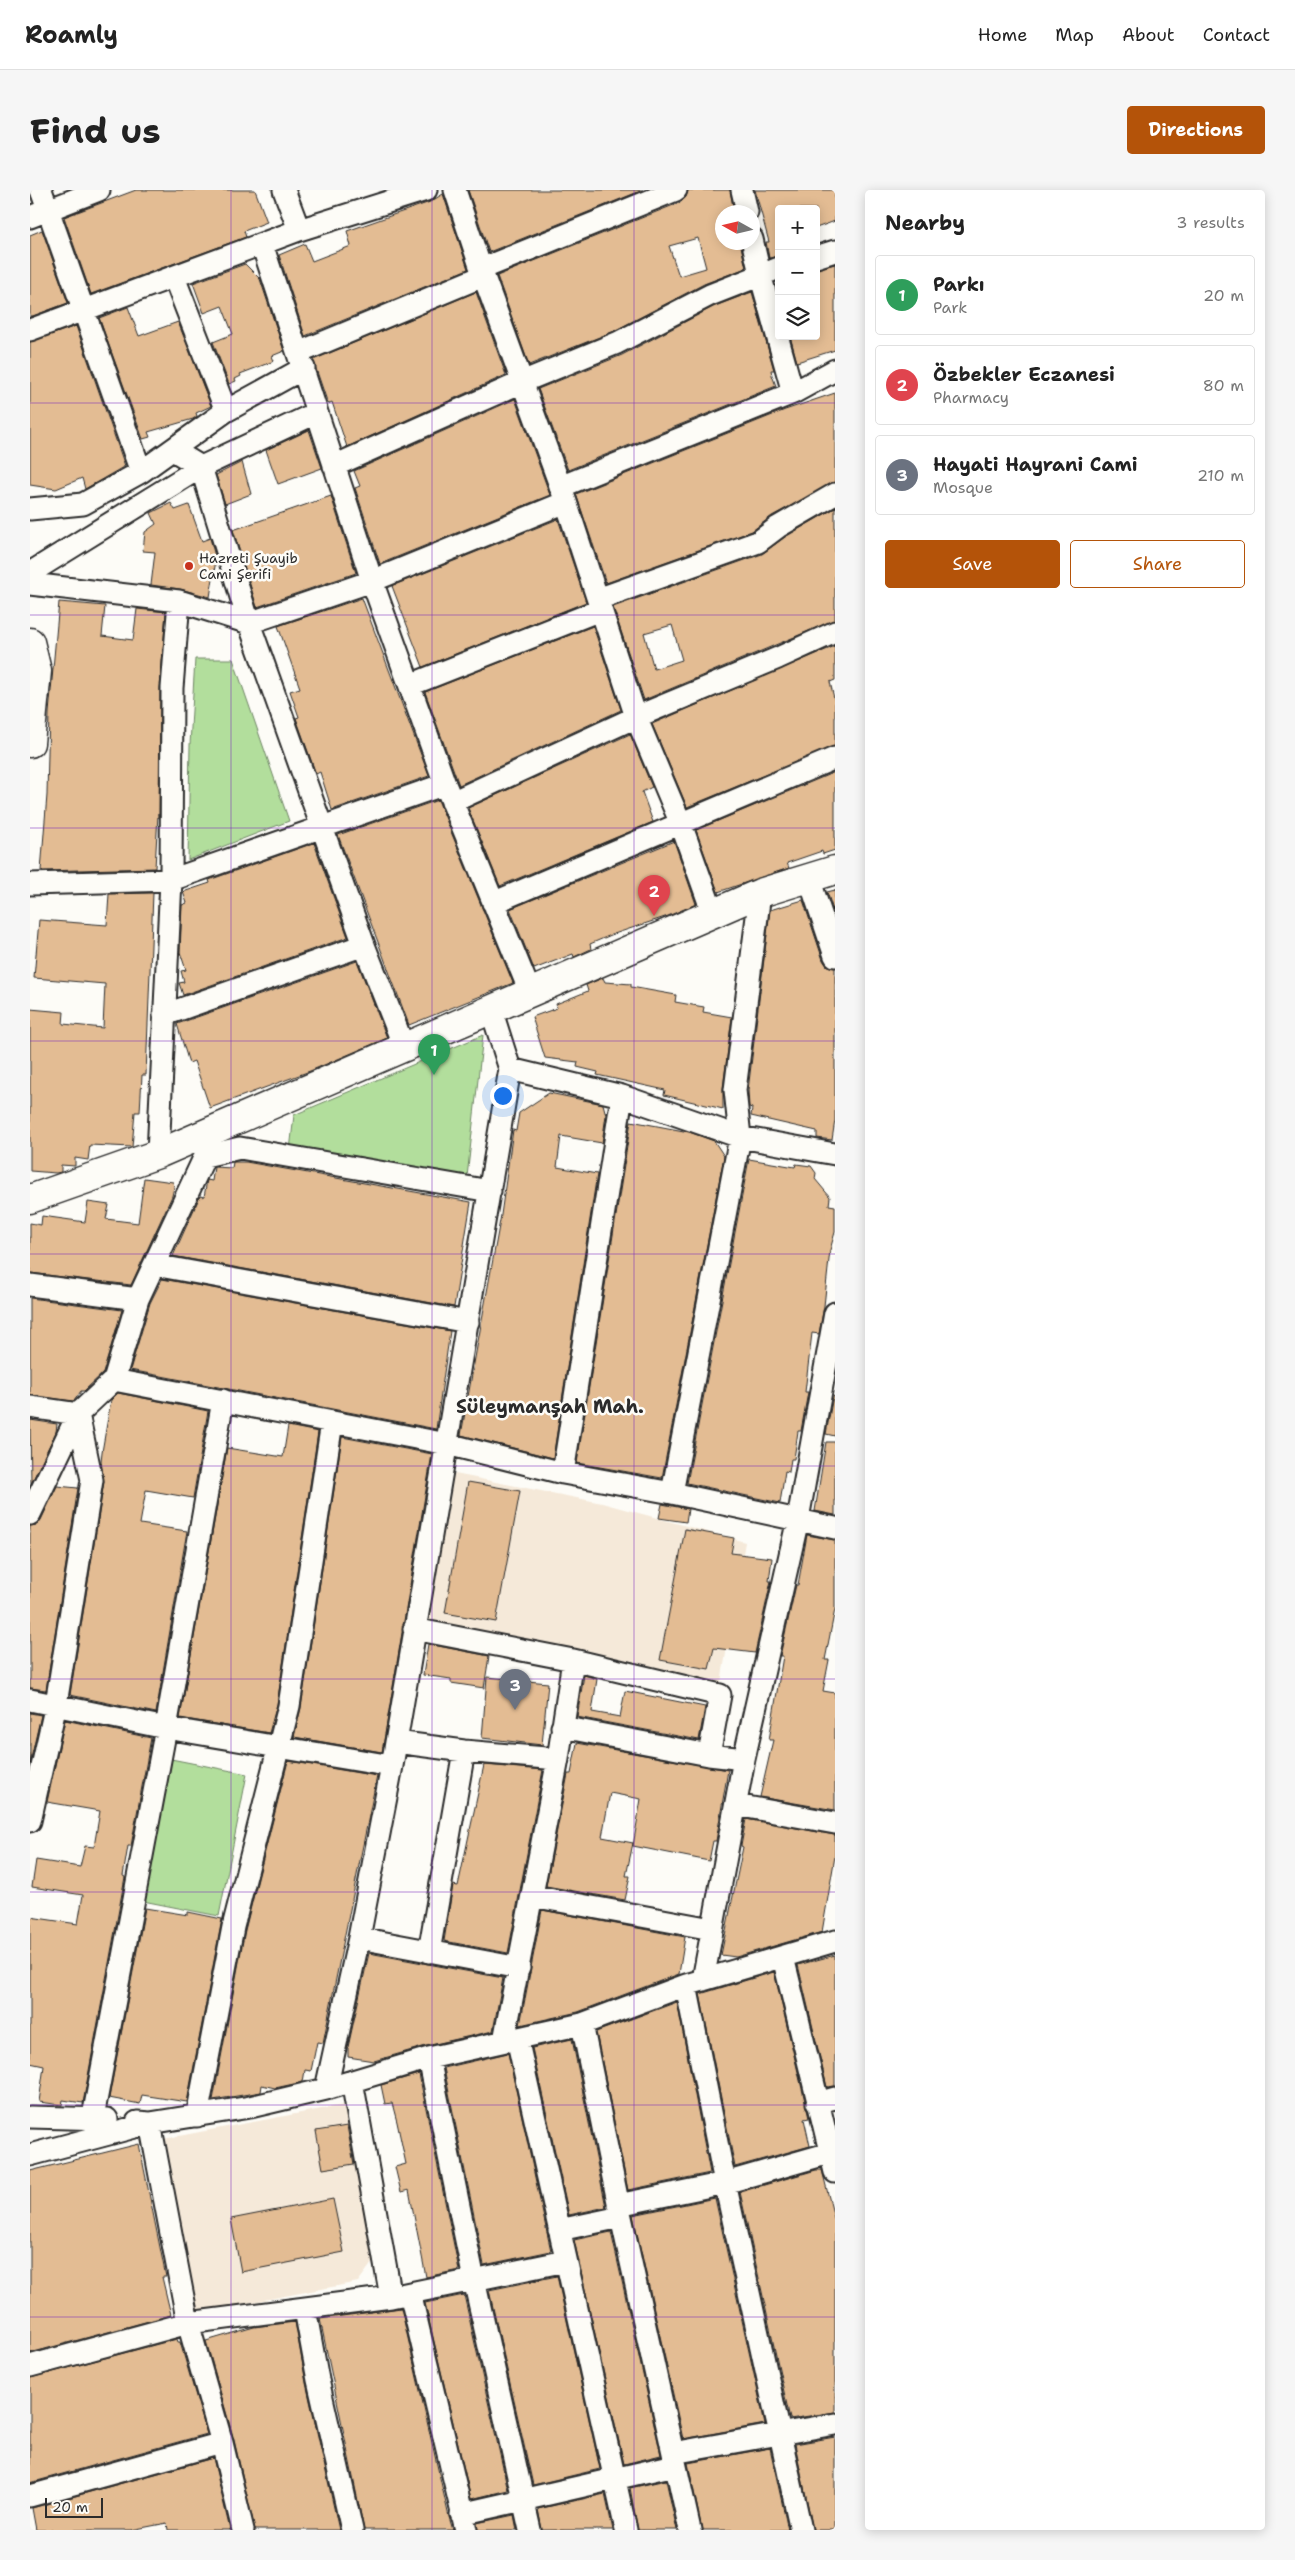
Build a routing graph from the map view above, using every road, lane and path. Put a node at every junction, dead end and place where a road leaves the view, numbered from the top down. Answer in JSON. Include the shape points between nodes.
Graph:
{"nodes":[{"id":1,"x":41,"y":190,"type":"edge"},
{"id":2,"x":99,"y":190,"type":"edge"},
{"id":3,"x":284,"y":190,"type":"edge"},
{"id":4,"x":426,"y":190,"type":"edge"},
{"id":5,"x":455,"y":190,"type":"edge"},
{"id":6,"x":676,"y":190,"type":"edge"},
{"id":7,"x":742,"y":190,"type":"edge"},
{"id":8,"x":745,"y":205,"type":"edge"},
{"id":9,"x":39,"y":214,"type":"edge"},
{"id":10,"x":299,"y":230,"type":"junction"},
{"id":11,"x":262,"y":244,"type":"junction"},
{"id":12,"x":758,"y":250,"type":"edge"},
{"id":13,"x":835,"y":251,"type":"edge"},
{"id":14,"x":820,"y":256,"type":"edge"},
{"id":15,"x":769,"y":271,"type":"edge"},
{"id":16,"x":482,"y":272,"type":"junction"},
{"id":17,"x":174,"y":277,"type":"junction"},
{"id":18,"x":83,"y":312,"type":"junction"},
{"id":19,"x":30,"y":330,"type":"edge"},
{"id":20,"x":301,"y":360,"type":"junction"},
{"id":21,"x":835,"y":370,"type":"edge"},
{"id":22,"x":522,"y":382,"type":"junction"},
{"id":23,"x":793,"y":393,"type":"junction"},
{"id":24,"x":226,"y":411,"type":"junction"},
{"id":25,"x":316,"y":412,"type":"junction"},
{"id":26,"x":173,"y":450,"type":"junction"},
{"id":27,"x":334,"y":466,"type":"junction"},
{"id":28,"x":201,"y":467,"type":"junction"},
{"id":29,"x":141,"y":472,"type":"junction"},
{"id":30,"x":563,"y":494,"type":"junction"},
{"id":31,"x":835,"y":494,"type":"edge"},
{"id":32,"x":30,"y":509,"type":"edge"},
{"id":33,"x":30,"y":573,"type":"edge"},
{"id":34,"x":372,"y":581,"type":"junction"},
{"id":35,"x":30,"y":584,"type":"edge"},
{"id":36,"x":179,"y":601,"type":"junction"},
{"id":37,"x":599,"y":604,"type":"junction"},
{"id":38,"x":249,"y":623,"type":"junction"},
{"id":39,"x":835,"y":632,"type":"edge"},
{"id":40,"x":30,"y":642,"type":"edge"},
{"id":41,"x":410,"y":684,"type":"junction"},
{"id":42,"x":636,"y":717,"type":"junction"},
{"id":43,"x":30,"y":743,"type":"edge"},
{"id":44,"x":835,"y":758,"type":"edge"},
{"id":45,"x":448,"y":793,"type":"junction"},
{"id":46,"x":681,"y":824,"type":"junction"},
{"id":47,"x":324,"y":827,"type":"junction"},
{"id":48,"x":835,"y":870,"type":"edge"},
{"id":49,"x":809,"y":878,"type":"junction"},
{"id":50,"x":171,"y":880,"type":"junction"},
{"id":51,"x":30,"y":884,"type":"edge"},
{"id":52,"x":760,"y":893,"type":"junction"},
{"id":53,"x":493,"y":903,"type":"junction"},
{"id":54,"x":713,"y":914,"type":"junction"},
{"id":55,"x":364,"y":945,"type":"junction"},
{"id":56,"x":835,"y":956,"type":"edge"},
{"id":57,"x":530,"y":992,"type":"junction"},
{"id":58,"x":491,"y":1009,"type":"junction"},
{"id":59,"x":164,"y":1015,"type":"junction"},
{"id":60,"x":404,"y":1047,"type":"junction"},
{"id":61,"x":510,"y":1069,"type":"junction"},
{"id":62,"x":622,"y":1096,"type":"junction"},
{"id":63,"x":740,"y":1136,"type":"junction"},
{"id":64,"x":208,"y":1143,"type":"junction"},
{"id":65,"x":158,"y":1154,"type":"junction"},
{"id":66,"x":835,"y":1154,"type":"edge"},
{"id":67,"x":490,"y":1191,"type":"junction"},
{"id":68,"x":30,"y":1199,"type":"edge"},
{"id":69,"x":154,"y":1264,"type":"junction"},
{"id":70,"x":30,"y":1285,"type":"edge"},
{"id":71,"x":138,"y":1299,"type":"junction"},
{"id":72,"x":835,"y":1313,"type":"edge"},
{"id":73,"x":468,"y":1322,"type":"junction"},
{"id":74,"x":114,"y":1380,"type":"junction"},
{"id":75,"x":223,"y":1400,"type":"junction"},
{"id":76,"x":30,"y":1407,"type":"edge"},
{"id":77,"x":78,"y":1414,"type":"junction"},
{"id":78,"x":332,"y":1422,"type":"junction"},
{"id":79,"x":447,"y":1444,"type":"junction"},
{"id":80,"x":563,"y":1473,"type":"junction"},
{"id":81,"x":672,"y":1493,"type":"junction"},
{"id":82,"x":30,"y":1514,"type":"edge"},
{"id":83,"x":798,"y":1519,"type":"junction"},
{"id":84,"x":835,"y":1528,"type":"edge"},
{"id":85,"x":414,"y":1629,"type":"junction"},
{"id":86,"x":573,"y":1660,"type":"junction"},
{"id":87,"x":30,"y":1700,"type":"edge"},
{"id":88,"x":56,"y":1704,"type":"junction"},
{"id":89,"x":562,"y":1727,"type":"junction"},
{"id":90,"x":166,"y":1728,"type":"junction"},
{"id":91,"x":396,"y":1742,"type":"junction"},
{"id":92,"x":279,"y":1746,"type":"junction"},
{"id":93,"x":464,"y":1751,"type":"junction"},
{"id":94,"x":709,"y":1755,"type":"junction"},
{"id":95,"x":558,"y":1759,"type":"junction"},
{"id":96,"x":744,"y":1759,"type":"junction"},
{"id":97,"x":392,"y":1766,"type":"junction"},
{"id":98,"x":736,"y":1805,"type":"junction"},
{"id":99,"x":30,"y":1821,"type":"edge"},
{"id":100,"x":835,"y":1823,"type":"edge"},
{"id":101,"x":532,"y":1896,"type":"junction"},
{"id":102,"x":712,"y":1929,"type":"junction"},
{"id":103,"x":834,"y":1935,"type":"edge"},
{"id":104,"x":359,"y":1938,"type":"junction"},
{"id":105,"x":429,"y":1952,"type":"junction"},
{"id":106,"x":782,"y":1957,"type":"junction"},
{"id":107,"x":519,"y":1968,"type":"junction"},
{"id":108,"x":695,"y":1982,"type":"junction"},
{"id":109,"x":582,"y":2024,"type":"junction"},
{"id":110,"x":510,"y":2039,"type":"junction"},
{"id":111,"x":429,"y":2058,"type":"junction"},
{"id":112,"x":352,"y":2080,"type":"junction"},
{"id":113,"x":326,"y":2089,"type":"junction"},
{"id":114,"x":826,"y":2100,"type":"edge"},
{"id":115,"x":197,"y":2116,"type":"junction"},
{"id":116,"x":30,"y":2117,"type":"edge"},
{"id":117,"x":93,"y":2117,"type":"junction"},
{"id":118,"x":150,"y":2124,"type":"junction"},
{"id":119,"x":30,"y":2155,"type":"edge"},
{"id":120,"x":832,"y":2162,"type":"edge"},
{"id":121,"x":725,"y":2183,"type":"junction"},
{"id":122,"x":619,"y":2211,"type":"junction"},
{"id":123,"x":559,"y":2230,"type":"junction"},
{"id":124,"x":566,"y":2261,"type":"junction"},
{"id":125,"x":474,"y":2280,"type":"junction"},
{"id":126,"x":401,"y":2295,"type":"junction"},
{"id":127,"x":305,"y":2309,"type":"junction"},
{"id":128,"x":188,"y":2323,"type":"junction"},
{"id":129,"x":30,"y":2366,"type":"edge"},
{"id":130,"x":835,"y":2424,"type":"edge"},
{"id":131,"x":778,"y":2434,"type":"junction"},
{"id":132,"x":222,"y":2443,"type":"junction"},
{"id":133,"x":674,"y":2459,"type":"junction"},
{"id":134,"x":616,"y":2480,"type":"junction"},
{"id":135,"x":30,"y":2496,"type":"edge"},
{"id":136,"x":523,"y":2499,"type":"junction"},
{"id":137,"x":463,"y":2522,"type":"edge"},
{"id":138,"x":243,"y":2530,"type":"edge"},
{"id":139,"x":352,"y":2530,"type":"edge"},
{"id":140,"x":530,"y":2530,"type":"edge"},
{"id":141,"x":626,"y":2530,"type":"edge"},
{"id":142,"x":690,"y":2530,"type":"edge"},
{"id":143,"x":801,"y":2530,"type":"edge"}],
"edges":[{"from":1,"to":9,"type":"street"},
{"from":2,"to":9,"type":"street"},
{"from":3,"to":10,"type":"street"},
{"from":4,"to":10,"type":"street"},
{"from":5,"to":16,"type":"street"},
{"from":6,"to":16,"type":"street"},
{"from":7,"to":8,"type":"street"},
{"from":9,"to":18,"type":"street"},
{"from":10,"to":11,"type":"street"},
{"from":11,"to":17,"type":"street"},
{"from":11,"to":20,"type":"street"},
{"from":12,"to":15,"type":"street"},
{"from":13,"to":14,"type":"street"},
{"from":15,"to":22,"type":"street"},
{"from":15,"to":23,"type":"street"},
{"from":16,"to":20,"type":"street"},
{"from":16,"to":22,"type":"street"},
{"from":17,"to":18,"type":"street"},
{"from":17,"to":24,"type":"street"},
{"from":18,"to":19,"type":"street"},
{"from":18,"to":29,"type":"street"},
{"from":20,"to":24,"type":"street"},
{"from":20,"to":25,"type":"street"},
{"from":21,"to":23,"type":"street"},
{"from":22,"to":27,"type":"street"},
{"from":22,"to":30,"type":"street"},
{"from":23,"to":30,"type":"street"},
{"from":24,"to":26,"type":"street"},
{"from":25,"to":27,"type":"street"},
{"from":25,"to":28,"type":"street"},
{"from":26,"to":28,"type":"street"},
{"from":26,"to":29,"type":"street"},
{"from":27,"to":34,"type":"street"},
{"from":28,"to":33,"type":"street"},
{"from":28,"to":38,"type":"street"},
{"from":29,"to":32,"type":"street","via":[[83,504]]},
{"from":30,"to":34,"type":"street"},
{"from":30,"to":37,"type":"street"},
{"from":31,"to":37,"type":"street","via":[[758,542]]},
{"from":34,"to":38,"type":"street"},
{"from":34,"to":41,"type":"street"},
{"from":35,"to":36,"type":"street"},
{"from":36,"to":38,"type":"street"},
{"from":36,"to":50,"type":"street","via":[[172,688]]},
{"from":37,"to":41,"type":"street"},
{"from":37,"to":42,"type":"street"},
{"from":38,"to":47,"type":"street"},
{"from":39,"to":42,"type":"street"},
{"from":40,"to":43,"type":"street","via":[[37,670]]},
{"from":41,"to":45,"type":"street"},
{"from":42,"to":45,"type":"street"},
{"from":42,"to":46,"type":"street"},
{"from":44,"to":46,"type":"street"},
{"from":45,"to":47,"type":"street"},
{"from":45,"to":53,"type":"street"},
{"from":46,"to":53,"type":"street"},
{"from":46,"to":54,"type":"street"},
{"from":47,"to":50,"type":"street"},
{"from":47,"to":55,"type":"street"},
{"from":48,"to":49,"type":"street"},
{"from":49,"to":52,"type":"street"},
{"from":49,"to":56,"type":"street"},
{"from":50,"to":51,"type":"street"},
{"from":50,"to":59,"type":"street"},
{"from":52,"to":54,"type":"street"},
{"from":52,"to":63,"type":"street","via":[[735,1090]]},
{"from":53,"to":57,"type":"street"},
{"from":54,"to":57,"type":"street"},
{"from":55,"to":59,"type":"street"},
{"from":55,"to":60,"type":"street"},
{"from":57,"to":58,"type":"street"},
{"from":58,"to":60,"type":"street"},
{"from":58,"to":61,"type":"street"},
{"from":59,"to":65,"type":"street"},
{"from":60,"to":64,"type":"street"},
{"from":61,"to":62,"type":"street"},
{"from":61,"to":67,"type":"street"},
{"from":62,"to":63,"type":"street"},
{"from":62,"to":80,"type":"street"},
{"from":63,"to":66,"type":"street"},
{"from":63,"to":81,"type":"street"},
{"from":64,"to":65,"type":"street"},
{"from":64,"to":67,"type":"street"},
{"from":64,"to":69,"type":"street"},
{"from":65,"to":68,"type":"street"},
{"from":67,"to":73,"type":"street"},
{"from":69,"to":71,"type":"street"},
{"from":69,"to":73,"type":"street"},
{"from":70,"to":71,"type":"street"},
{"from":71,"to":74,"type":"street"},
{"from":72,"to":83,"type":"street"},
{"from":73,"to":79,"type":"street"},
{"from":74,"to":75,"type":"street"},
{"from":74,"to":77,"type":"street"},
{"from":75,"to":78,"type":"street"},
{"from":75,"to":90,"type":"street"},
{"from":76,"to":77,"type":"street"},
{"from":77,"to":82,"type":"street"},
{"from":77,"to":88,"type":"street","via":[[92,1480]]},
{"from":78,"to":79,"type":"street"},
{"from":78,"to":92,"type":"street","via":[[289,1706]]},
{"from":79,"to":80,"type":"street"},
{"from":79,"to":85,"type":"street"},
{"from":80,"to":81,"type":"street"},
{"from":81,"to":83,"type":"street"},
{"from":83,"to":84,"type":"street"},
{"from":83,"to":96,"type":"street"},
{"from":85,"to":86,"type":"street"},
{"from":85,"to":91,"type":"street"},
{"from":86,"to":89,"type":"street"},
{"from":86,"to":94,"type":"street","via":[[720,1695]]},
{"from":87,"to":88,"type":"street"},
{"from":88,"to":90,"type":"street"},
{"from":88,"to":99,"type":"street"},
{"from":89,"to":94,"type":"street"},
{"from":89,"to":95,"type":"street"},
{"from":90,"to":92,"type":"street"},
{"from":90,"to":117,"type":"street"},
{"from":91,"to":93,"type":"street"},
{"from":91,"to":97,"type":"street"},
{"from":92,"to":97,"type":"street"},
{"from":92,"to":115,"type":"street","via":[[233,1927]]},
{"from":93,"to":95,"type":"street"},
{"from":93,"to":105,"type":"street"},
{"from":94,"to":96,"type":"street"},
{"from":95,"to":101,"type":"street"},
{"from":96,"to":98,"type":"street"},
{"from":97,"to":104,"type":"street"},
{"from":98,"to":100,"type":"street"},
{"from":98,"to":102,"type":"street"},
{"from":101,"to":102,"type":"street"},
{"from":101,"to":107,"type":"street"},
{"from":102,"to":108,"type":"street"},
{"from":103,"to":106,"type":"street"},
{"from":104,"to":105,"type":"street"},
{"from":104,"to":113,"type":"street"},
{"from":105,"to":107,"type":"street"},
{"from":106,"to":108,"type":"street"},
{"from":106,"to":114,"type":"street"},
{"from":107,"to":110,"type":"street"},
{"from":108,"to":109,"type":"street"},
{"from":108,"to":121,"type":"street"},
{"from":109,"to":110,"type":"street"},
{"from":109,"to":122,"type":"street"},
{"from":110,"to":111,"type":"street"},
{"from":110,"to":123,"type":"street"},
{"from":111,"to":112,"type":"street"},
{"from":111,"to":125,"type":"street"},
{"from":112,"to":113,"type":"street"},
{"from":112,"to":126,"type":"street"},
{"from":113,"to":115,"type":"street"},
{"from":114,"to":120,"type":"street"},
{"from":115,"to":118,"type":"street"},
{"from":116,"to":117,"type":"street"},
{"from":117,"to":118,"type":"street"},
{"from":118,"to":119,"type":"street"},
{"from":118,"to":128,"type":"street"},
{"from":120,"to":121,"type":"street"},
{"from":121,"to":122,"type":"street"},
{"from":121,"to":131,"type":"street"},
{"from":122,"to":123,"type":"street"},
{"from":122,"to":133,"type":"street"},
{"from":123,"to":124,"type":"street"},
{"from":124,"to":125,"type":"street"},
{"from":124,"to":134,"type":"street"},
{"from":125,"to":126,"type":"street"},
{"from":125,"to":136,"type":"street"},
{"from":126,"to":127,"type":"street"},
{"from":126,"to":137,"type":"street"},
{"from":127,"to":128,"type":"street"},
{"from":127,"to":139,"type":"street"},
{"from":128,"to":129,"type":"street"},
{"from":128,"to":132,"type":"street"},
{"from":130,"to":131,"type":"street"},
{"from":131,"to":133,"type":"street"},
{"from":131,"to":143,"type":"street"},
{"from":132,"to":135,"type":"street"},
{"from":132,"to":138,"type":"street"},
{"from":133,"to":134,"type":"street"},
{"from":133,"to":142,"type":"street"},
{"from":134,"to":136,"type":"street"},
{"from":134,"to":141,"type":"street"},
{"from":136,"to":137,"type":"street"},
{"from":136,"to":140,"type":"street"}]}
